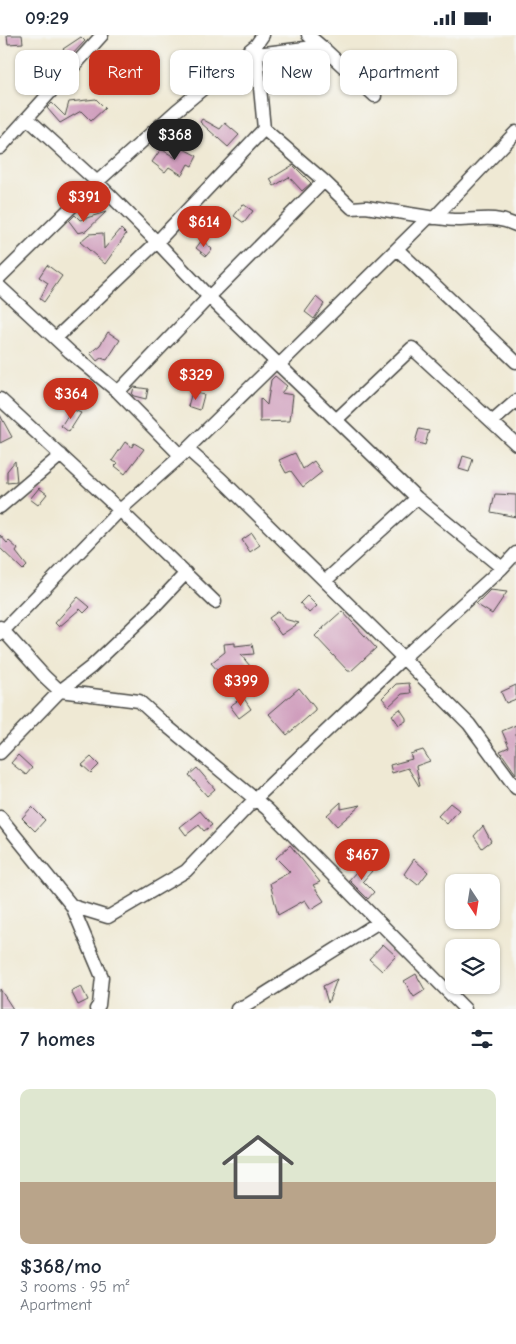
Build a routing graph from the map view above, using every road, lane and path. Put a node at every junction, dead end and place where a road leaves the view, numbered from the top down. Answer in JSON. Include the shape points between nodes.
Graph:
{"nodes":[{"id":1,"x":102,"y":35,"type":"edge"},
{"id":2,"x":308,"y":35,"type":"edge"},
{"id":3,"x":259,"y":45,"type":"edge"},
{"id":4,"x":321,"y":46,"type":"junction"},
{"id":5,"x":376,"y":96,"type":"dead end"},
{"id":6,"x":27,"y":119,"type":"junction"},
{"id":7,"x":264,"y":129,"type":"junction"},
{"id":8,"x":516,"y":132,"type":"edge"},
{"id":9,"x":0,"y":148,"type":"edge"},
{"id":10,"x":324,"y":181,"type":"junction"},
{"id":11,"x":97,"y":183,"type":"junction"},
{"id":12,"x":432,"y":218,"type":"junction"},
{"id":13,"x":516,"y":225,"type":"edge"},
{"id":14,"x":157,"y":242,"type":"junction"},
{"id":15,"x":397,"y":249,"type":"junction"},
{"id":16,"x":0,"y":277,"type":"edge"},
{"id":17,"x":0,"y":287,"type":"edge"},
{"id":18,"x":209,"y":297,"type":"junction"},
{"id":19,"x":56,"y":338,"type":"junction"},
{"id":20,"x":516,"y":362,"type":"edge"},
{"id":21,"x":277,"y":364,"type":"junction"},
{"id":22,"x":118,"y":392,"type":"junction"},
{"id":23,"x":0,"y":399,"type":"edge"},
{"id":24,"x":516,"y":401,"type":"edge"},
{"id":25,"x":336,"y":420,"type":"junction"},
{"id":26,"x":492,"y":422,"type":"junction"},
{"id":27,"x":516,"y":444,"type":"edge"},
{"id":28,"x":184,"y":453,"type":"junction"},
{"id":29,"x":61,"y":455,"type":"junction"},
{"id":30,"x":416,"y":498,"type":"junction"},
{"id":31,"x":0,"y":507,"type":"edge"},
{"id":32,"x":120,"y":510,"type":"junction"},
{"id":33,"x":516,"y":553,"type":"edge"},
{"id":34,"x":502,"y":568,"type":"junction"},
{"id":35,"x":186,"y":573,"type":"junction"},
{"id":36,"x":325,"y":581,"type":"junction"},
{"id":37,"x":215,"y":602,"type":"dead end"},
{"id":38,"x":1,"y":631,"type":"edge"},
{"id":39,"x":403,"y":658,"type":"junction"},
{"id":40,"x":60,"y":691,"type":"junction"},
{"id":41,"x":0,"y":753,"type":"edge"},
{"id":42,"x":516,"y":788,"type":"edge"},
{"id":43,"x":255,"y":799,"type":"junction"},
{"id":44,"x":0,"y":817,"type":"edge"},
{"id":45,"x":72,"y":906,"type":"junction"},
{"id":46,"x":379,"y":922,"type":"junction"},
{"id":47,"x":96,"y":1009,"type":"edge"},
{"id":48,"x":237,"y":1009,"type":"edge"},
{"id":49,"x":466,"y":1009,"type":"edge"}],
"edges":[{"from":1,"to":6,"type":"street"},
{"from":2,"to":4,"type":"street"},
{"from":3,"to":4,"type":"street"},
{"from":3,"to":7,"type":"street"},
{"from":3,"to":11,"type":"street","via":[[176,111]]},
{"from":4,"to":5,"type":"street"},
{"from":6,"to":9,"type":"street"},
{"from":6,"to":11,"type":"street"},
{"from":7,"to":10,"type":"street"},
{"from":7,"to":14,"type":"street"},
{"from":8,"to":12,"type":"street"},
{"from":10,"to":12,"type":"street","via":[[352,208],[366,207]]},
{"from":10,"to":18,"type":"street"},
{"from":11,"to":14,"type":"street"},
{"from":11,"to":16,"type":"street"},
{"from":12,"to":13,"type":"street","via":[[482,217]]},
{"from":12,"to":15,"type":"street"},
{"from":14,"to":18,"type":"street"},
{"from":14,"to":19,"type":"street"},
{"from":15,"to":20,"type":"street"},
{"from":15,"to":21,"type":"street"},
{"from":17,"to":19,"type":"street"},
{"from":18,"to":21,"type":"street"},
{"from":18,"to":22,"type":"street"},
{"from":19,"to":22,"type":"street"},
{"from":21,"to":25,"type":"street"},
{"from":21,"to":28,"type":"street"},
{"from":22,"to":28,"type":"street"},
{"from":23,"to":29,"type":"street"},
{"from":24,"to":26,"type":"street"},
{"from":25,"to":26,"type":"street","via":[[412,348]]},
{"from":25,"to":30,"type":"street"},
{"from":26,"to":27,"type":"street"},
{"from":28,"to":32,"type":"street"},
{"from":28,"to":36,"type":"street","via":[[221,479]]},
{"from":29,"to":31,"type":"street"},
{"from":29,"to":32,"type":"street"},
{"from":30,"to":34,"type":"street"},
{"from":30,"to":36,"type":"street"},
{"from":32,"to":35,"type":"street"},
{"from":32,"to":38,"type":"street"},
{"from":33,"to":34,"type":"street"},
{"from":34,"to":39,"type":"street"},
{"from":35,"to":37,"type":"street"},
{"from":35,"to":40,"type":"street","via":[[92,667]]},
{"from":36,"to":39,"type":"street"},
{"from":38,"to":40,"type":"street"},
{"from":39,"to":42,"type":"street","via":[[469,724]]},
{"from":39,"to":43,"type":"street"},
{"from":40,"to":41,"type":"street"},
{"from":40,"to":43,"type":"street","via":[[139,701]]},
{"from":43,"to":45,"type":"street","via":[[186,871],[108,917]]},
{"from":43,"to":46,"type":"street"},
{"from":44,"to":45,"type":"street"},
{"from":45,"to":47,"type":"street","via":[[102,977]]},
{"from":46,"to":48,"type":"street"},
{"from":46,"to":49,"type":"street"}]}
